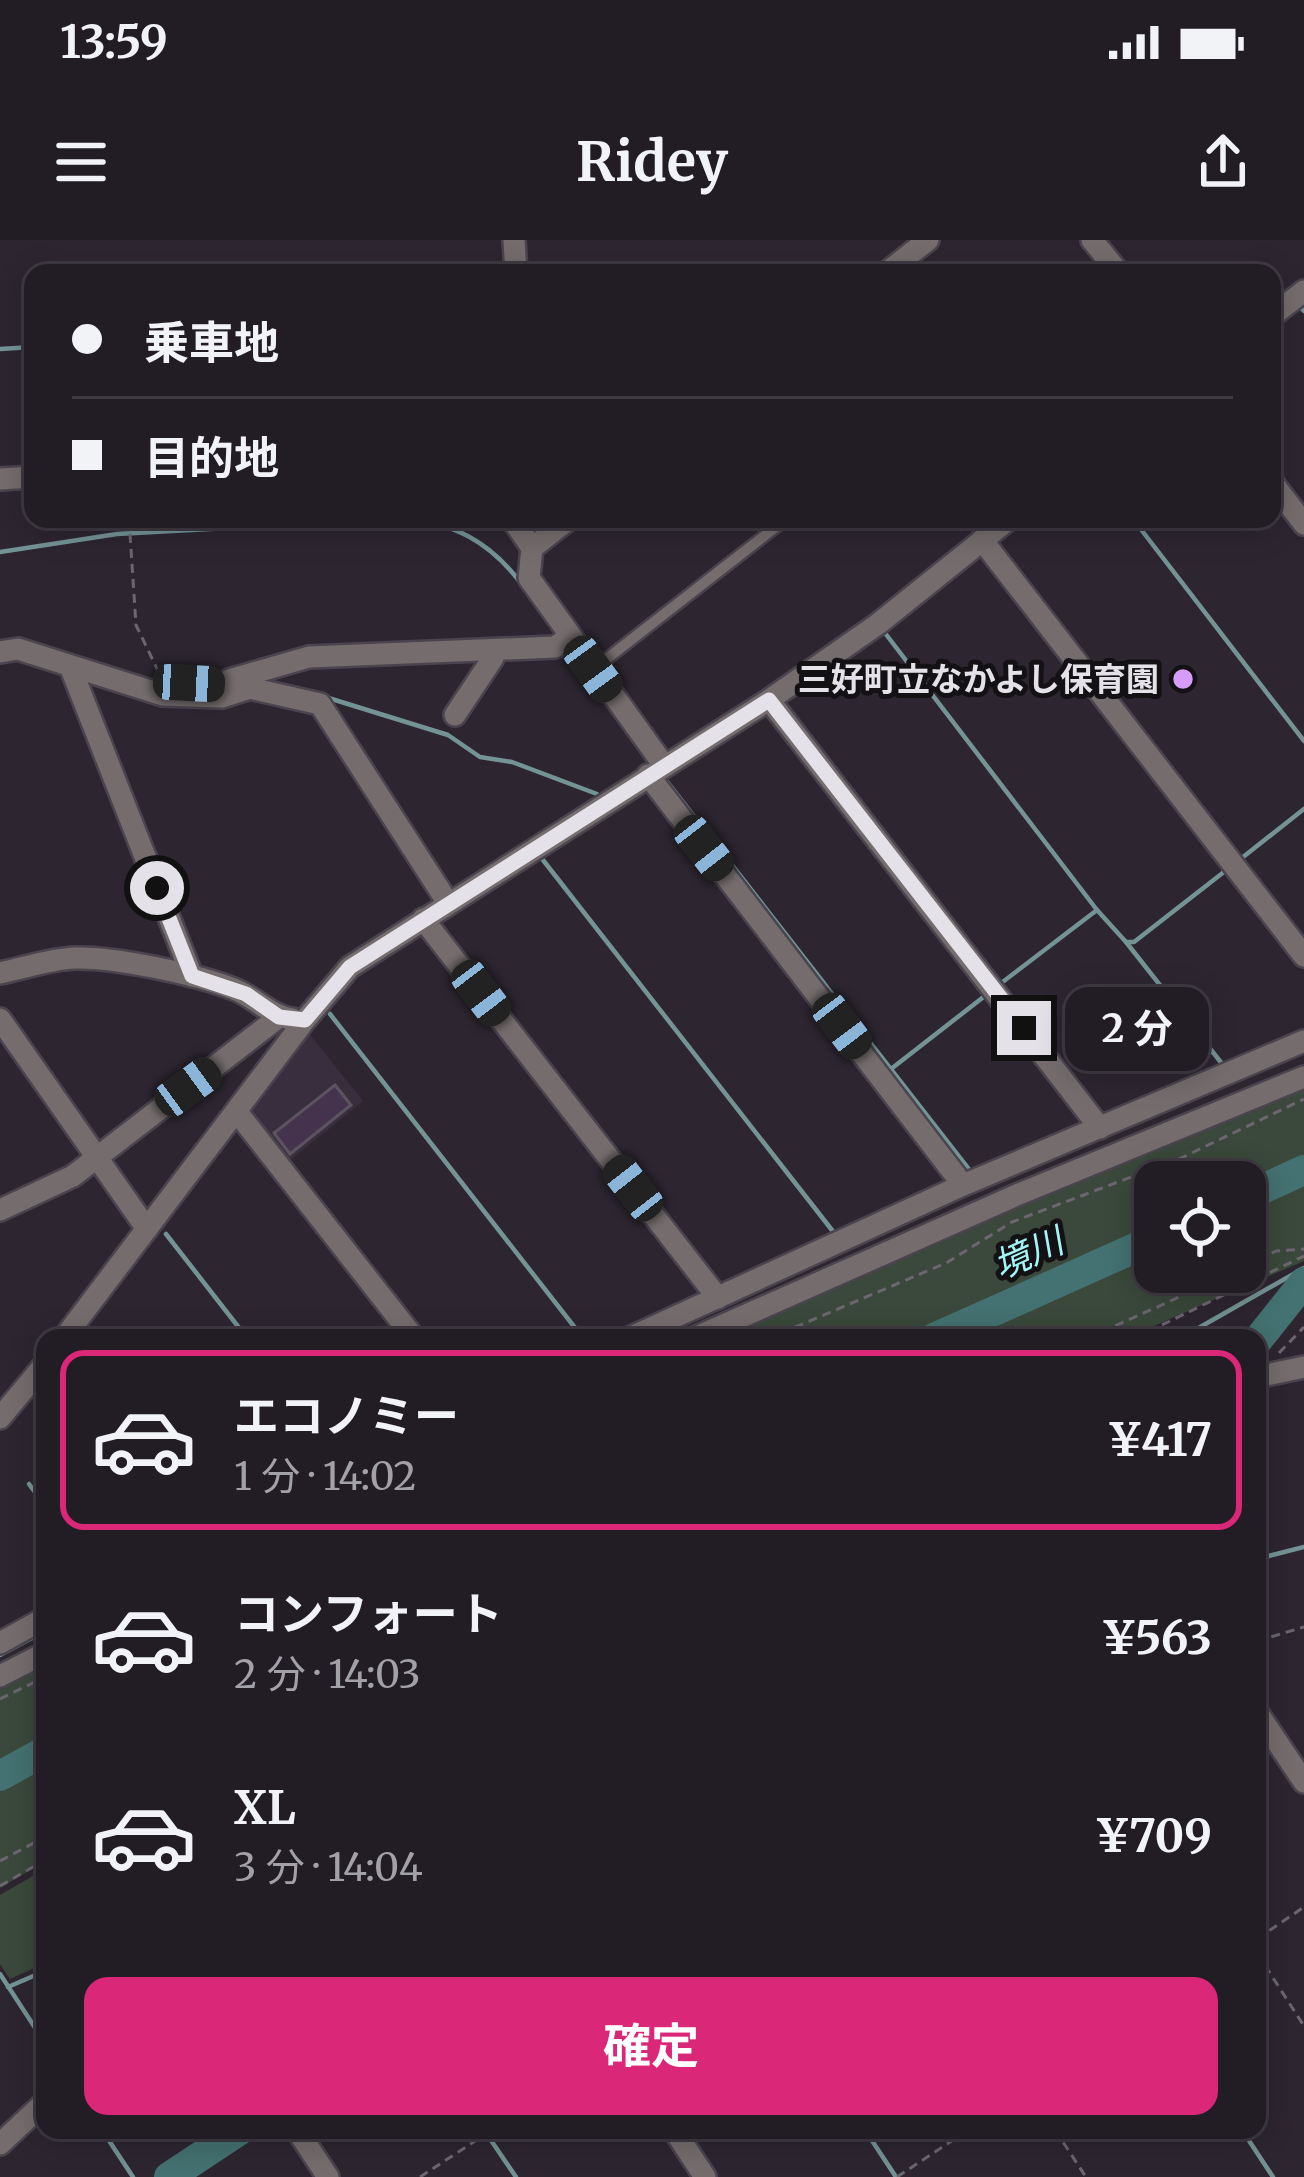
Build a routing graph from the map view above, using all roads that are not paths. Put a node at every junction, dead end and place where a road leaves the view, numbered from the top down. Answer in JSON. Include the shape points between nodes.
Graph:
{"nodes":[{"id":1,"x":928,"y":240,"type":"edge"},
{"id":2,"x":897,"y":264,"type":"edge"},
{"id":3,"x":1281,"y":494,"type":"edge"},
{"id":4,"x":1304,"y":524,"type":"edge"},
{"id":5,"x":518,"y":528,"type":"edge"},
{"id":6,"x":558,"y":528,"type":"edge"},
{"id":7,"x":774,"y":528,"type":"edge"},
{"id":8,"x":997,"y":528,"type":"edge"},
{"id":9,"x":982,"y":539,"type":"junction"},
{"id":10,"x":532,"y":548,"type":"junction"},
{"id":11,"x":570,"y":637,"type":"junction"},
{"id":12,"x":493,"y":650,"type":"junction"},
{"id":13,"x":0,"y":652,"type":"edge"},
{"id":14,"x":70,"y":666,"type":"junction"},
{"id":15,"x":593,"y":669,"type":"junction"},
{"id":16,"x":250,"y":681,"type":"junction"},
{"id":17,"x":163,"y":682,"type":"road end"},
{"id":18,"x":769,"y":700,"type":"junction"},
{"id":19,"x":455,"y":715,"type":"dead end"},
{"id":20,"x":655,"y":770,"type":"junction"},
{"id":21,"x":448,"y":903,"type":"junction"},
{"id":22,"x":424,"y":919,"type":"junction"},
{"id":23,"x":1304,"y":956,"type":"edge"},
{"id":24,"x":0,"y":973,"type":"edge"},
{"id":25,"x":192,"y":976,"type":"junction"},
{"id":26,"x":279,"y":1017,"type":"junction"},
{"id":27,"x":0,"y":1019,"type":"edge"},
{"id":28,"x":305,"y":1020,"type":"junction"},
{"id":29,"x":1304,"y":1041,"type":"edge"},
{"id":30,"x":1304,"y":1077,"type":"edge"},
{"id":31,"x":237,"y":1112,"type":"junction"},
{"id":32,"x":1100,"y":1128,"type":"junction"},
{"id":33,"x":98,"y":1158,"type":"junction"},
{"id":34,"x":963,"y":1185,"type":"junction"},
{"id":35,"x":0,"y":1210,"type":"edge"},
{"id":36,"x":147,"y":1229,"type":"junction"},
{"id":37,"x":718,"y":1298,"type":"junction"},
{"id":38,"x":75,"y":1329,"type":"edge"},
{"id":39,"x":407,"y":1329,"type":"edge"},
{"id":40,"x":649,"y":1329,"type":"edge"},
{"id":41,"x":714,"y":1329,"type":"edge"},
{"id":42,"x":1304,"y":1367,"type":"edge"},
{"id":43,"x":36,"y":1375,"type":"edge"},
{"id":44,"x":1266,"y":1375,"type":"edge"},
{"id":45,"x":0,"y":1418,"type":"edge"},
{"id":46,"x":36,"y":1623,"type":"edge"},
{"id":47,"x":0,"y":1642,"type":"edge"},
{"id":48,"x":36,"y":1658,"type":"edge"},
{"id":49,"x":0,"y":1676,"type":"edge"},
{"id":50,"x":1266,"y":1725,"type":"edge"},
{"id":51,"x":1304,"y":1781,"type":"edge"},
{"id":52,"x":36,"y":2110,"type":"edge"},
{"id":53,"x":302,"y":2139,"type":"edge"},
{"id":54,"x":680,"y":2139,"type":"edge"},
{"id":55,"x":0,"y":2144,"type":"edge"},
{"id":56,"x":328,"y":2177,"type":"edge"},
{"id":57,"x":705,"y":2177,"type":"edge"}],
"edges":[{"from":1,"to":2,"type":"street"},
{"from":3,"to":4,"type":"street"},
{"from":5,"to":10,"type":"street"},
{"from":6,"to":10,"type":"street"},
{"from":7,"to":15,"type":"lane"},
{"from":8,"to":9,"type":"street"},
{"from":9,"to":18,"type":"street"},
{"from":9,"to":23,"type":"street"},
{"from":10,"to":11,"type":"street","via":[[529,578]]},
{"from":11,"to":12,"type":"street","via":[[556,647]]},
{"from":11,"to":15,"type":"street"},
{"from":12,"to":16,"type":"street","via":[[309,657]]},
{"from":12,"to":19,"type":"street"},
{"from":13,"to":14,"type":"street"},
{"from":14,"to":16,"type":"street","via":[[185,697],[222,697]]},
{"from":14,"to":25,"type":"street"},
{"from":15,"to":20,"type":"street"},
{"from":16,"to":17,"type":"street"},
{"from":16,"to":21,"type":"street","via":[[320,704]]},
{"from":18,"to":20,"type":"street"},
{"from":18,"to":32,"type":"street"},
{"from":20,"to":21,"type":"street"},
{"from":20,"to":34,"type":"street"},
{"from":21,"to":22,"type":"street"},
{"from":22,"to":28,"type":"street","via":[[350,967]]},
{"from":22,"to":37,"type":"street"},
{"from":24,"to":25,"type":"street","via":[[76,958]]},
{"from":25,"to":26,"type":"street","via":[[246,994]]},
{"from":26,"to":28,"type":"street"},
{"from":26,"to":33,"type":"street"},
{"from":27,"to":33,"type":"street"},
{"from":28,"to":31,"type":"street"},
{"from":29,"to":32,"type":"street"},
{"from":30,"to":41,"type":"street"},
{"from":31,"to":36,"type":"street"},
{"from":31,"to":39,"type":"street"},
{"from":32,"to":34,"type":"street"},
{"from":33,"to":35,"type":"street"},
{"from":33,"to":36,"type":"street"},
{"from":34,"to":37,"type":"street"},
{"from":36,"to":38,"type":"street"},
{"from":37,"to":40,"type":"street"},
{"from":42,"to":44,"type":"street"},
{"from":43,"to":45,"type":"street"},
{"from":46,"to":47,"type":"street"},
{"from":48,"to":49,"type":"street"},
{"from":50,"to":51,"type":"street"},
{"from":52,"to":55,"type":"street"},
{"from":53,"to":56,"type":"street"},
{"from":54,"to":57,"type":"street"}]}
